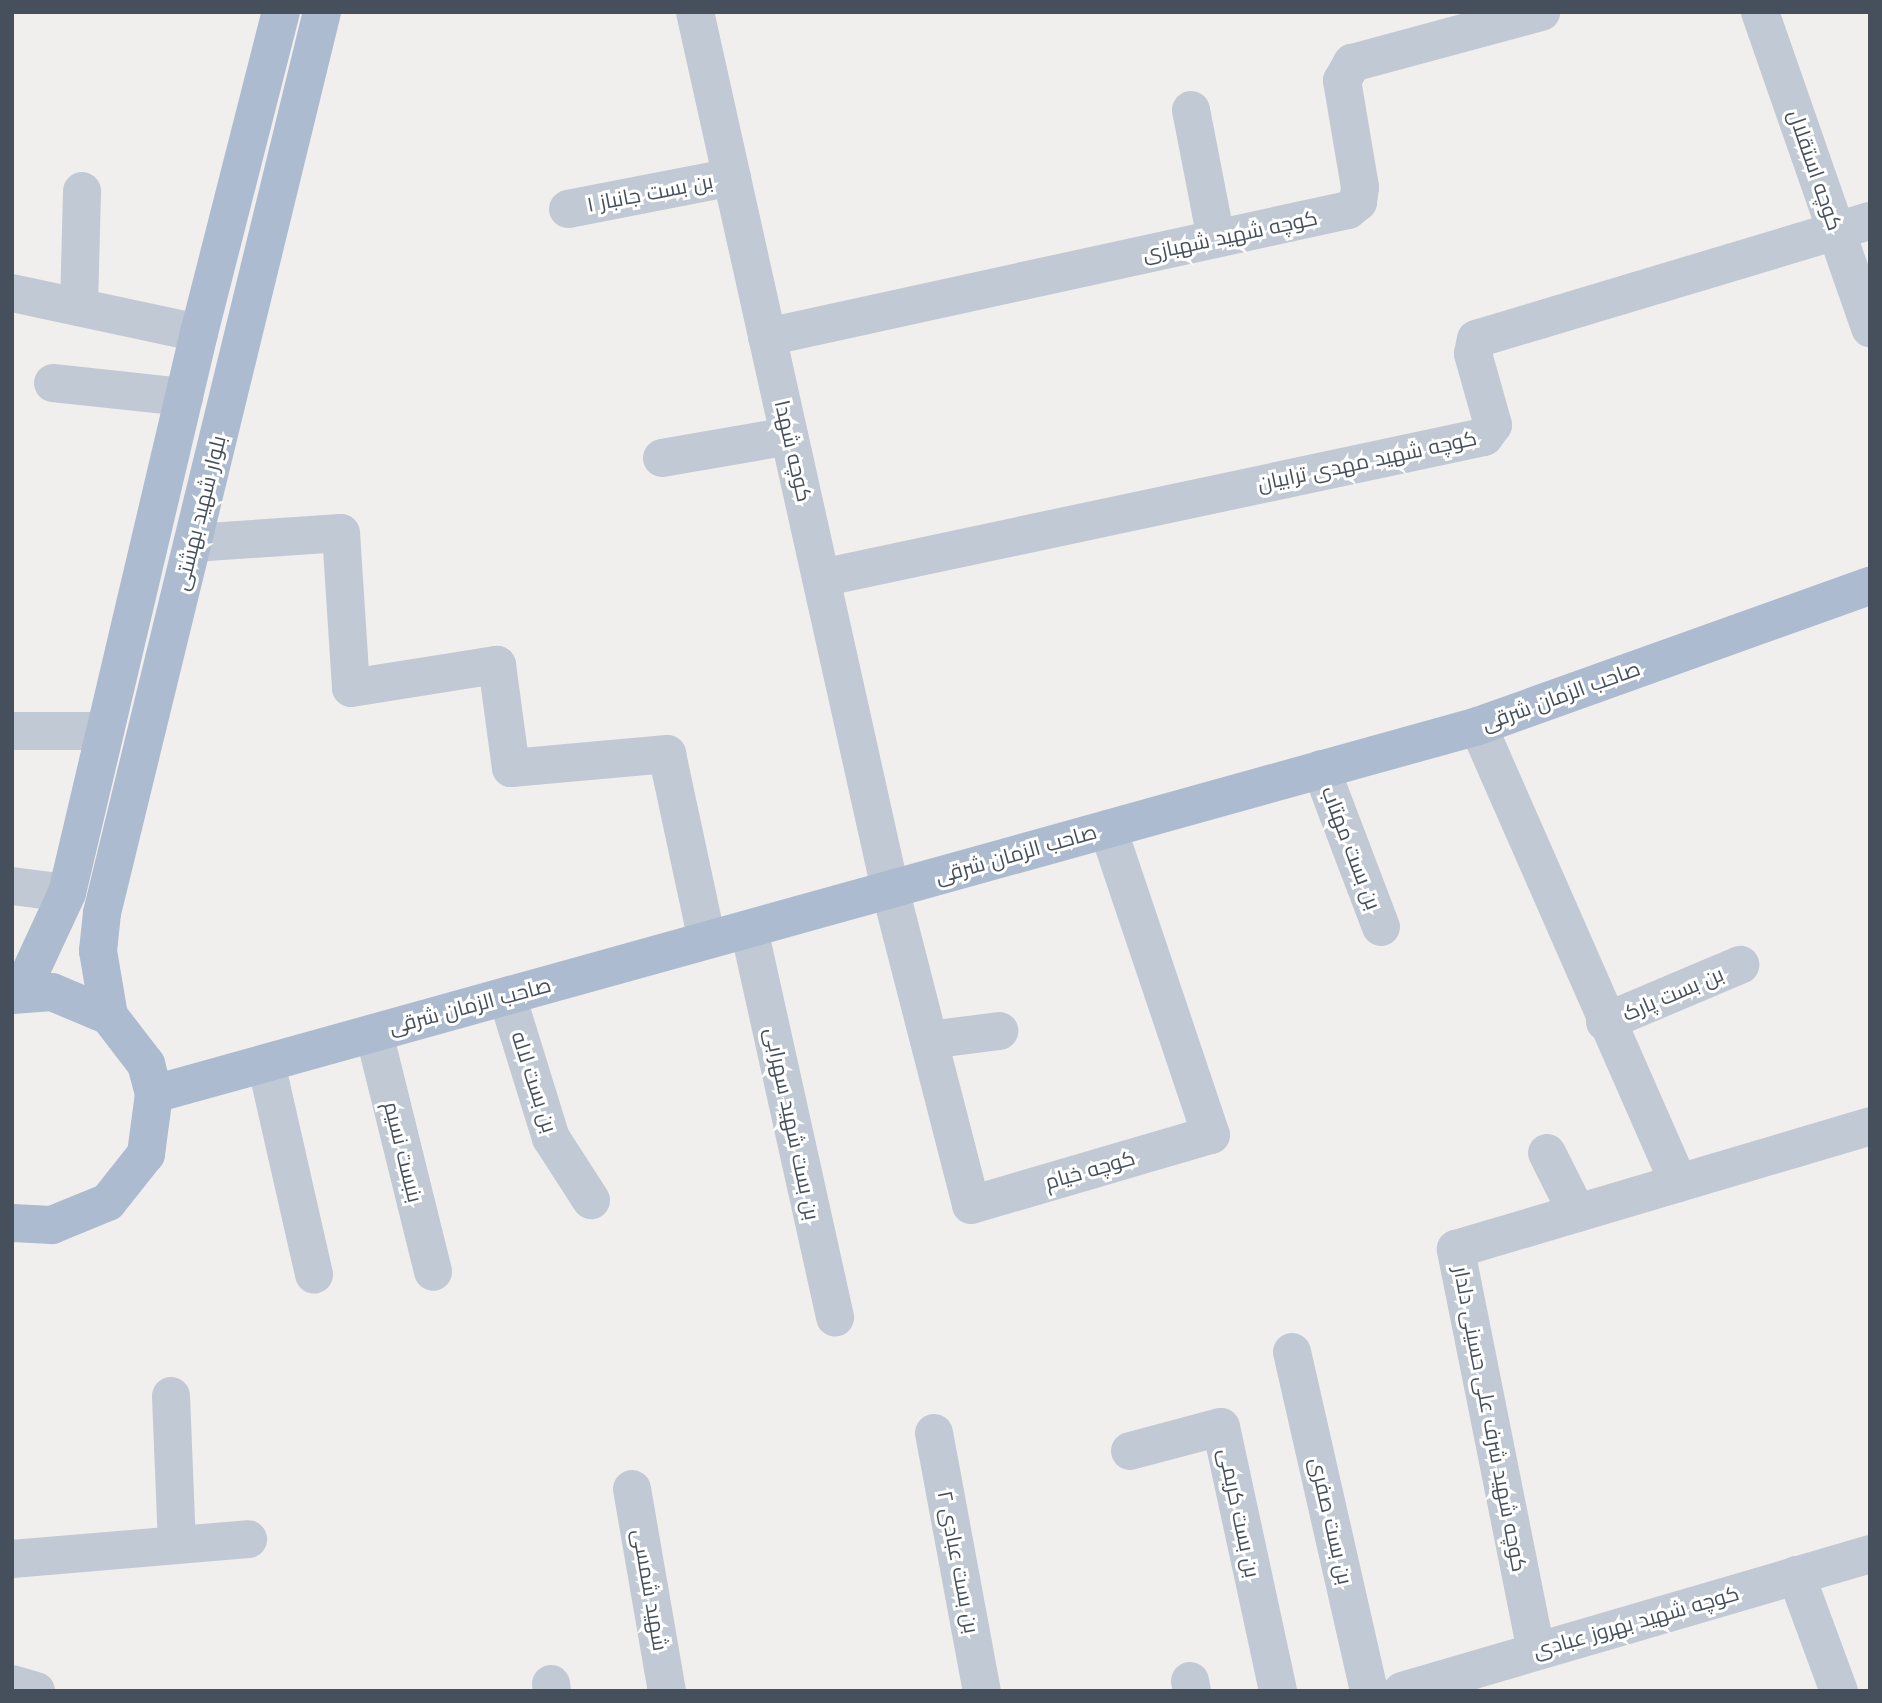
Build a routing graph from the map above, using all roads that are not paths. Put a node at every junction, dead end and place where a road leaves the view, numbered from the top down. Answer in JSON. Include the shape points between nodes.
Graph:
{"nodes":[{"id":1,"x":281,"y":12,"type":"edge"},
{"id":2,"x":322,"y":12,"type":"edge"},
{"id":3,"x":695,"y":12,"type":"edge"},
{"id":4,"x":1541,"y":12,"type":"edge"},
{"id":5,"x":1760,"y":12,"type":"edge"},
{"id":6,"x":1191,"y":110,"type":"dead end"},
{"id":7,"x":732,"y":177,"type":"junction"},
{"id":8,"x":82,"y":191,"type":"dead end"},
{"id":9,"x":568,"y":209,"type":"dead end"},
{"id":10,"x":1853,"y":226,"type":"edge"},
{"id":11,"x":1216,"y":239,"type":"junction"},
{"id":12,"x":12,"y":293,"type":"edge"},
{"id":13,"x":79,"y":307,"type":"junction"},
{"id":14,"x":1870,"y":328,"type":"edge"},
{"id":15,"x":199,"y":333,"type":"junction"},
{"id":16,"x":767,"y":337,"type":"junction"},
{"id":17,"x":53,"y":383,"type":"dead end"},
{"id":18,"x":184,"y":397,"type":"junction"},
{"id":19,"x":789,"y":436,"type":"junction"},
{"id":20,"x":662,"y":458,"type":"dead end"},
{"id":21,"x":193,"y":542,"type":"junction"},
{"id":22,"x":821,"y":578,"type":"junction"},
{"id":23,"x":1870,"y":586,"type":"edge"},
{"id":24,"x":1478,"y":726,"type":"junction"},
{"id":25,"x":12,"y":731,"type":"edge"},
{"id":26,"x":105,"y":731,"type":"junction"},
{"id":27,"x":1321,"y":769,"type":"junction"},
{"id":28,"x":1108,"y":829,"type":"junction"},
{"id":29,"x":12,"y":886,"type":"edge"},
{"id":30,"x":890,"y":890,"type":"junction"},
{"id":31,"x":67,"y":893,"type":"junction"},
{"id":32,"x":1381,"y":928,"type":"dead end"},
{"id":33,"x":749,"y":929,"type":"junction"},
{"id":34,"x":707,"y":940,"type":"junction"},
{"id":35,"x":1740,"y":965,"type":"dead end"},
{"id":36,"x":17,"y":994,"type":"edge"},
{"id":37,"x":507,"y":996,"type":"junction"},
{"id":38,"x":109,"y":1016,"type":"junction"},
{"id":39,"x":1605,"y":1023,"type":"junction"},
{"id":40,"x":999,"y":1031,"type":"dead end"},
{"id":41,"x":374,"y":1033,"type":"junction"},
{"id":42,"x":929,"y":1040,"type":"junction"},
{"id":43,"x":266,"y":1063,"type":"junction"},
{"id":44,"x":154,"y":1094,"type":"junction"},
{"id":45,"x":1870,"y":1126,"type":"edge"},
{"id":46,"x":1546,"y":1153,"type":"dead end"},
{"id":47,"x":1679,"y":1183,"type":"junction"},
{"id":48,"x":591,"y":1200,"type":"dead end"},
{"id":49,"x":1577,"y":1213,"type":"junction"},
{"id":50,"x":15,"y":1233,"type":"edge"},
{"id":51,"x":433,"y":1272,"type":"dead end"},
{"id":52,"x":314,"y":1275,"type":"dead end"},
{"id":53,"x":835,"y":1318,"type":"dead end"},
{"id":54,"x":1292,"y":1352,"type":"dead end"},
{"id":55,"x":171,"y":1396,"type":"dead end"},
{"id":56,"x":934,"y":1433,"type":"dead end"},
{"id":57,"x":1130,"y":1451,"type":"dead end"},
{"id":58,"x":632,"y":1489,"type":"dead end"},
{"id":59,"x":248,"y":1539,"type":"dead end"},
{"id":60,"x":177,"y":1545,"type":"junction"},
{"id":61,"x":1870,"y":1554,"type":"edge"},
{"id":62,"x":12,"y":1559,"type":"edge"},
{"id":63,"x":1796,"y":1575,"type":"junction"},
{"id":64,"x":1536,"y":1651,"type":"junction"},
{"id":65,"x":1488,"y":1679,"type":"edge"},
{"id":66,"x":12,"y":1684,"type":"edge"},
{"id":67,"x":36,"y":1691,"type":"edge"},
{"id":68,"x":667,"y":1691,"type":"edge"},
{"id":69,"x":982,"y":1691,"type":"edge"},
{"id":70,"x":1278,"y":1691,"type":"edge"},
{"id":71,"x":1369,"y":1691,"type":"edge"},
{"id":72,"x":1402,"y":1691,"type":"edge"},
{"id":73,"x":1839,"y":1691,"type":"edge"}],
"edges":[{"from":1,"to":15,"type":"main road","name":"بلوار شهید بهشتی"},
{"from":2,"to":21,"type":"main road","name":"بلوار شهید بهشتی"},
{"from":3,"to":7,"type":"street","name":"کوچه شهدا"},
{"from":4,"to":11,"type":"street","name":"کوچه شهید شهبازی","via":[[1352,63],[1342,81],[1358,202],[1348,210]]},
{"from":5,"to":10,"type":"street","name":"کوچه استقلال"},
{"from":6,"to":11,"type":"street"},
{"from":7,"to":9,"type":"street","name":"بن بست جانباز ۱"},
{"from":7,"to":16,"type":"street","name":"کوچه شهدا"},
{"from":8,"to":13,"type":"street"},
{"from":10,"to":14,"type":"street","name":"کوچه استقلال"},
{"from":10,"to":22,"type":"street","name":"کوچه شهید مهدی ترابیان","via":[[1476,339],[1473,354],[1493,425],[1484,437]]},
{"from":11,"to":16,"type":"street","name":"کوچه شهید شهبازی"},
{"from":12,"to":13,"type":"street"},
{"from":13,"to":15,"type":"street"},
{"from":15,"to":18,"type":"main road","name":"بلوار شهید بهشتی"},
{"from":16,"to":19,"type":"street","name":"کوچه شهدا"},
{"from":17,"to":18,"type":"street"},
{"from":18,"to":26,"type":"main road","name":"بلوار شهید بهشتی"},
{"from":19,"to":20,"type":"street"},
{"from":19,"to":22,"type":"street","name":"کوچه شهدا"},
{"from":21,"to":34,"type":"street","via":[[341,533],[351,688],[497,665],[511,768],[667,754]]},
{"from":21,"to":38,"type":"main road","name":"بلوار شهید بهشتی","via":[[102,913],[98,951]]},
{"from":22,"to":30,"type":"street","name":"کوچه شهدا"},
{"from":23,"to":24,"type":"main road","name":"صاحب الزمان شرقی"},
{"from":24,"to":27,"type":"main road","name":"صاحب الزمان شرقی"},
{"from":24,"to":39,"type":"street"},
{"from":25,"to":26,"type":"street"},
{"from":26,"to":31,"type":"main road","name":"بلوار شهید بهشتی"},
{"from":27,"to":28,"type":"main road","name":"صاحب الزمان شرقی"},
{"from":27,"to":32,"type":"street","name":"بن بست مهتاب"},
{"from":28,"to":30,"type":"main road","name":"صاحب الزمان شرقی"},
{"from":28,"to":42,"type":"street","name":"کوچه خیام","via":[[1211,1135],[971,1205]]},
{"from":29,"to":31,"type":"street"},
{"from":30,"to":33,"type":"main road","name":"صاحب الزمان شرقی"},
{"from":30,"to":42,"type":"street","name":"کوچه خیام"},
{"from":31,"to":36,"type":"main road","name":"بلوار شهید بهشتی"},
{"from":33,"to":34,"type":"main road","name":"صاحب الزمان شرقی"},
{"from":33,"to":53,"type":"street","name":"بن بست شهید سهرابی"},
{"from":34,"to":37,"type":"main road","name":"صاحب الزمان شرقی"},
{"from":35,"to":39,"type":"street","name":"بن بست پارک"},
{"from":36,"to":38,"type":"main road","via":[[72,998]]},
{"from":37,"to":41,"type":"main road","name":"صاحب الزمان شرقی"},
{"from":37,"to":48,"type":"street","name":"بن بست لاله","via":[[551,1138]]},
{"from":38,"to":44,"type":"main road","via":[[146,1064]]},
{"from":39,"to":47,"type":"street"},
{"from":40,"to":42,"type":"street"},
{"from":41,"to":43,"type":"main road","name":"صاحب الزمان شرقی"},
{"from":41,"to":51,"type":"street","name":"بنبست نسیم"},
{"from":43,"to":44,"type":"main road","name":"صاحب الزمان شرقی"},
{"from":43,"to":52,"type":"street"},
{"from":44,"to":50,"type":"main road","via":[[146,1154],[116,1195],[82,1217]]},
{"from":45,"to":47,"type":"street","name":"کوچه شهید شرف علی حسینی دلدار"},
{"from":46,"to":49,"type":"street"},
{"from":47,"to":49,"type":"street","name":"کوچه شهید شرف علی حسینی دلدار"},
{"from":49,"to":64,"type":"street","name":"کوچه شهید شرف علی حسینی دلدار","via":[[1455,1249]]},
{"from":54,"to":71,"type":"street","name":"بن بست صفری"},
{"from":55,"to":60,"type":"street"},
{"from":56,"to":69,"type":"street","name":"بن بست عبادی ۲"},
{"from":57,"to":70,"type":"street","name":"بن بست کریمی","via":[[1221,1427]]},
{"from":58,"to":68,"type":"street","name":"شهید شمسی"},
{"from":59,"to":60,"type":"street"},
{"from":60,"to":62,"type":"street"},
{"from":61,"to":63,"type":"street","name":"کوچه شهید بهروز عبادی"},
{"from":63,"to":64,"type":"street","name":"کوچه شهید بهروز عبادی"},
{"from":63,"to":73,"type":"street"},
{"from":64,"to":65,"type":"street","name":"کوچه شهید بهروز عبادی"},
{"from":65,"to":72,"type":"street","name":"کوچه شهید بهروز عبادی"},
{"from":66,"to":67,"type":"street"}]}
